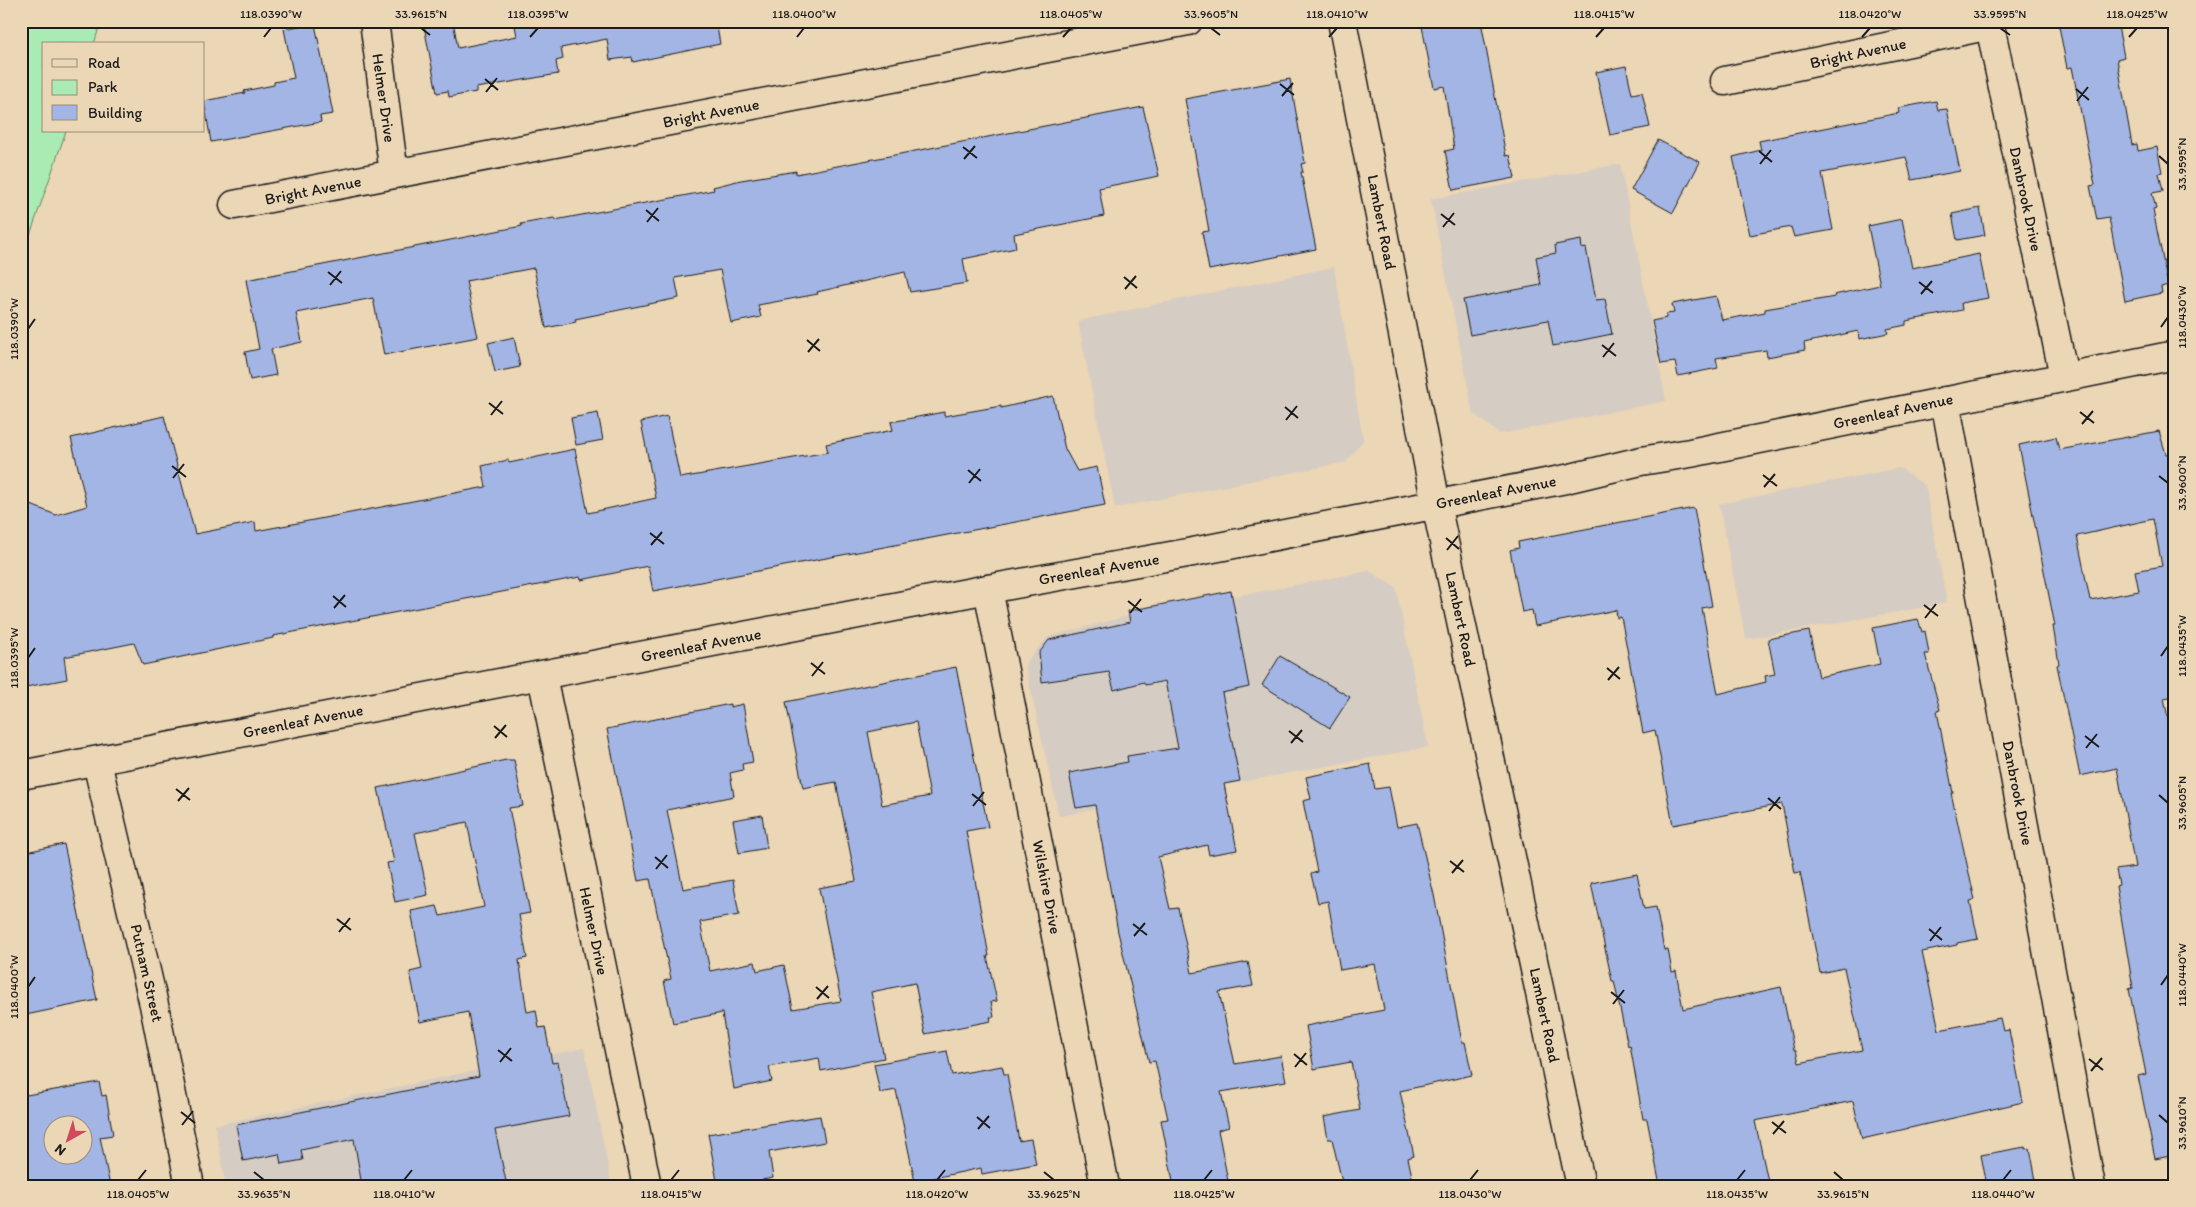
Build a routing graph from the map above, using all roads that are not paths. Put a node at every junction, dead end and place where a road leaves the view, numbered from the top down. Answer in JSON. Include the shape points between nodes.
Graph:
{"nodes":[{"id":1,"x":374,"y":21,"type":"edge"},
{"id":2,"x":1188,"y":21,"type":"edge"},
{"id":3,"x":1342,"y":21,"type":"edge"},
{"id":4,"x":1990,"y":23,"type":"edge"},
{"id":5,"x":1725,"y":81,"type":"dead end"},
{"id":6,"x":394,"y":174,"type":"junction"},
{"id":7,"x":234,"y":205,"type":"dead end"},
{"id":8,"x":2175,"y":355,"type":"edge"},
{"id":9,"x":2064,"y":376,"type":"junction"},
{"id":10,"x":1945,"y":401,"type":"junction"},
{"id":11,"x":1436,"y":504,"type":"junction"},
{"id":12,"x":988,"y":589,"type":"junction"},
{"id":13,"x":542,"y":676,"type":"junction"},
{"id":14,"x":97,"y":762,"type":"junction"},
{"id":15,"x":21,"y":775,"type":"edge"},
{"id":16,"x":190,"y":1186,"type":"edge"},
{"id":17,"x":647,"y":1186,"type":"edge"},
{"id":18,"x":1105,"y":1186,"type":"edge"},
{"id":19,"x":1581,"y":1186,"type":"edge"},
{"id":20,"x":2091,"y":1186,"type":"edge"}],
"edges":[{"from":1,"to":6,"type":"street","name":"Helmer Drive"},
{"from":2,"to":6,"type":"street","name":"Bright Avenue"},
{"from":3,"to":11,"type":"street","name":"Lambert Road"},
{"from":4,"to":5,"type":"street","name":"Bright Avenue"},
{"from":4,"to":9,"type":"street","name":"Danbrook Drive"},
{"from":6,"to":7,"type":"street","name":"Bright Avenue"},
{"from":8,"to":9,"type":"street","name":"Greenleaf Avenue"},
{"from":9,"to":10,"type":"street","name":"Greenleaf Avenue"},
{"from":10,"to":11,"type":"street","name":"Greenleaf Avenue"},
{"from":10,"to":20,"type":"street","name":"Danbrook Drive"},
{"from":11,"to":12,"type":"street","name":"Greenleaf Avenue"},
{"from":11,"to":19,"type":"street","name":"Lambert Road"},
{"from":12,"to":13,"type":"street","name":"Greenleaf Avenue"},
{"from":12,"to":18,"type":"street","name":"Wilshire Drive"},
{"from":13,"to":14,"type":"street","name":"Greenleaf Avenue"},
{"from":13,"to":17,"type":"street","name":"Helmer Drive"},
{"from":14,"to":15,"type":"street","name":"Greenleaf Avenue"},
{"from":14,"to":16,"type":"street","name":"Putnam Street","via":[[154,1005]]}]}
